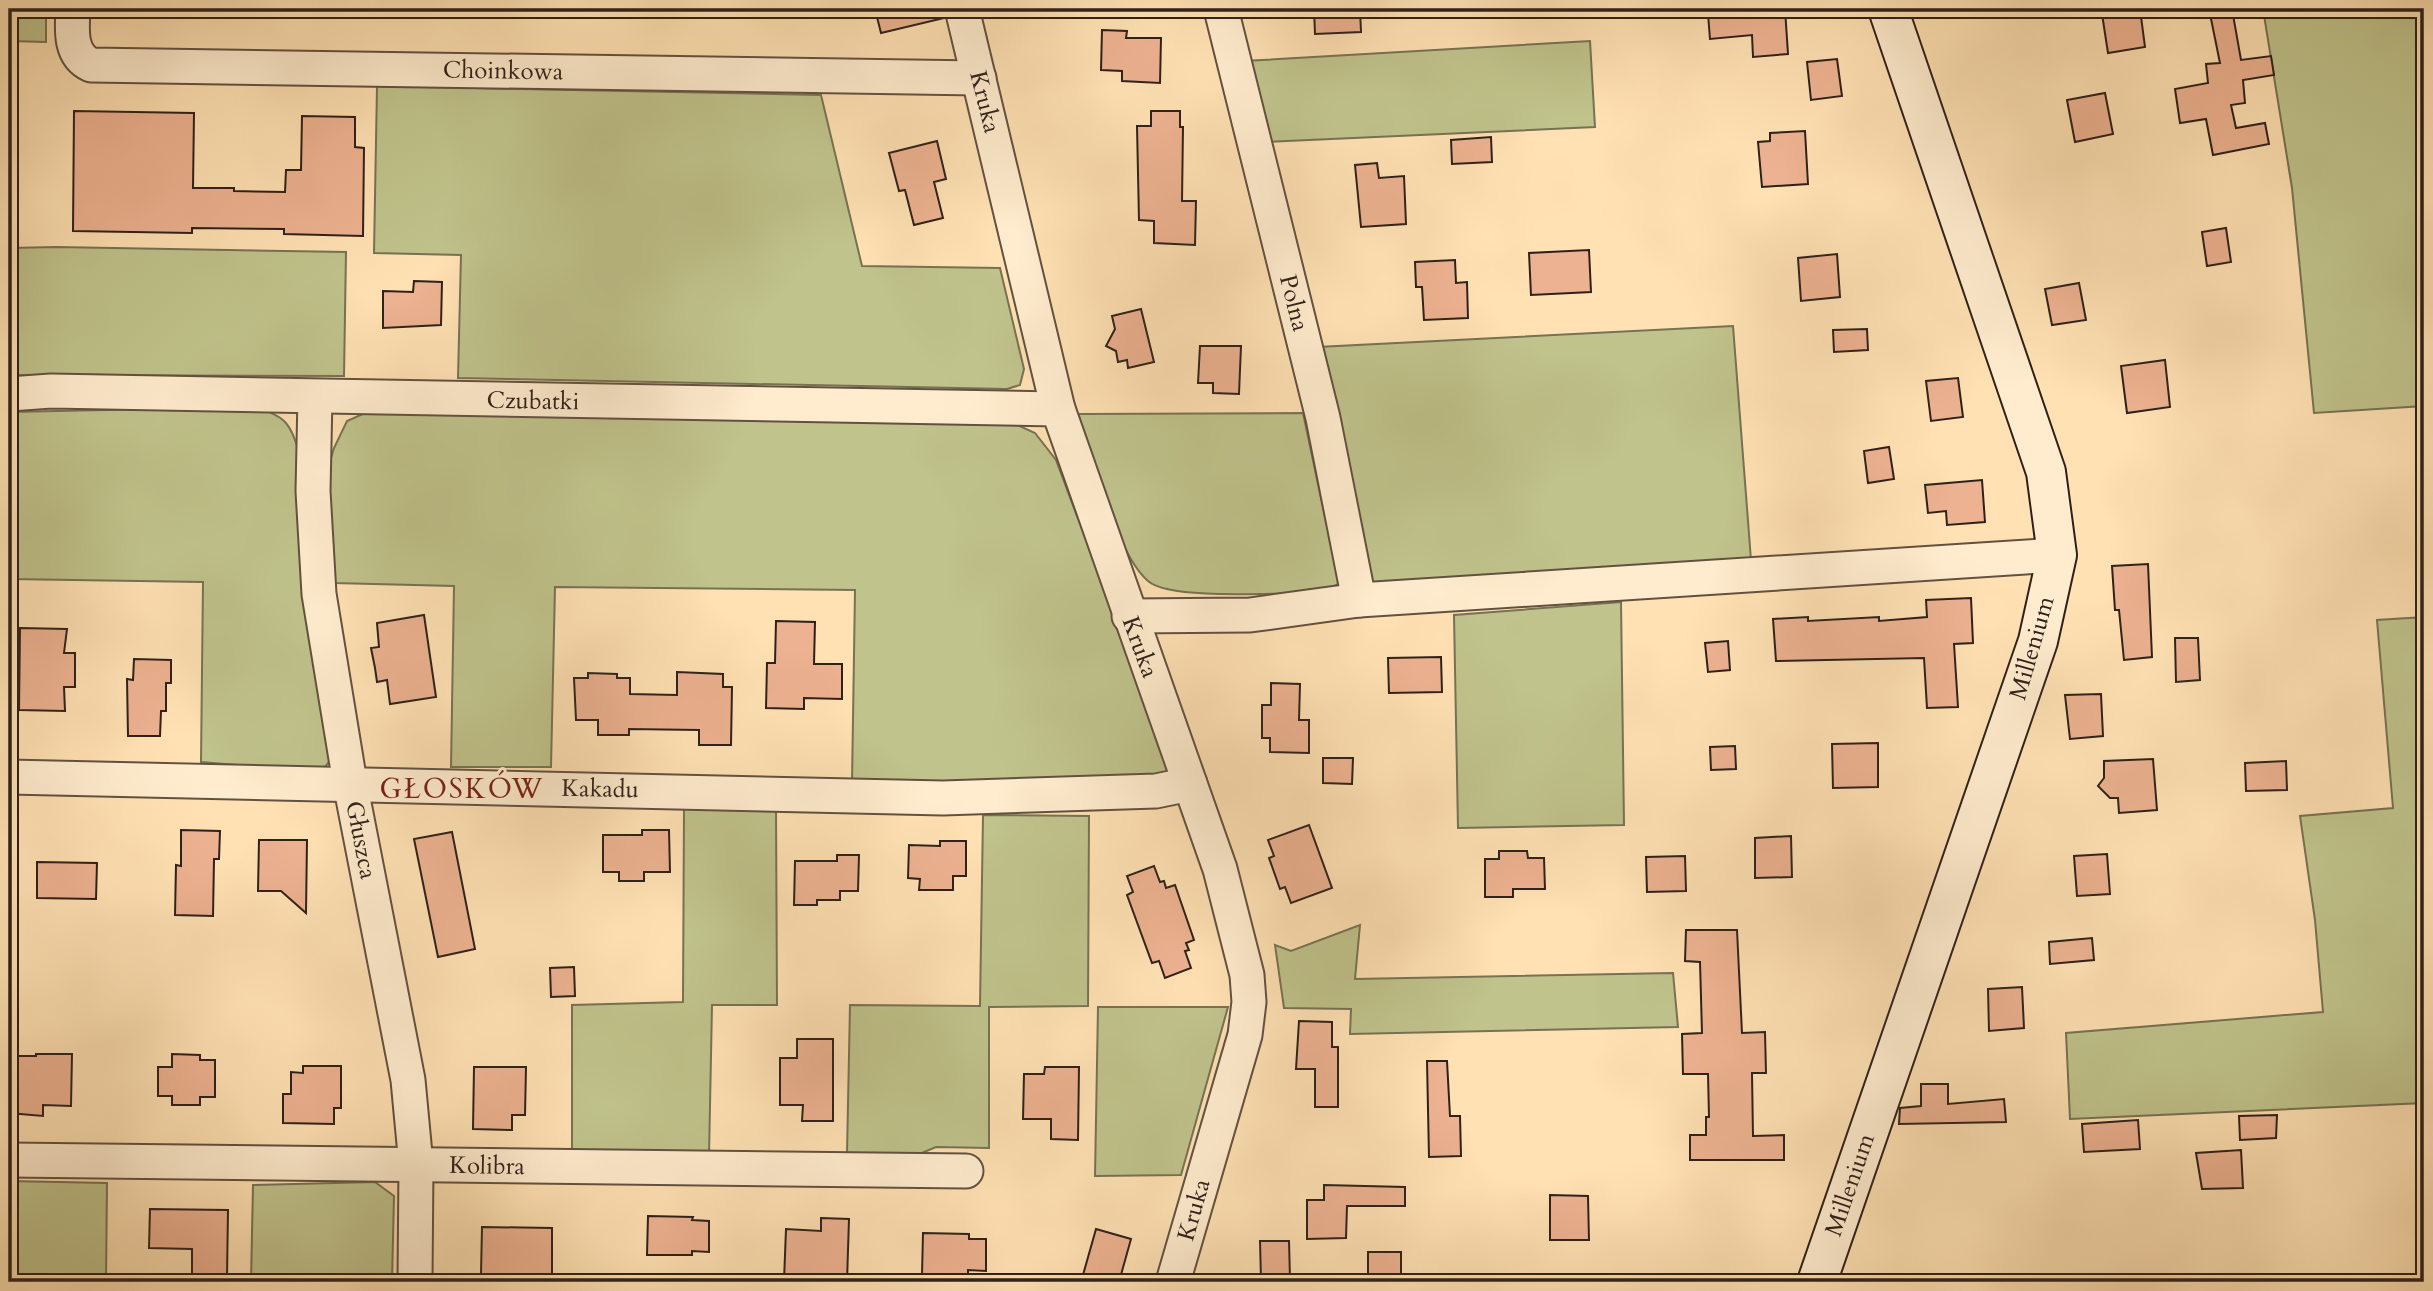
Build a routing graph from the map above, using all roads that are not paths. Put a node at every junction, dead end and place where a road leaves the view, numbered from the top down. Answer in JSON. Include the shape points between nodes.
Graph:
{"nodes":[{"id":1,"x":73,"y":9,"type":"edge"},
{"id":2,"x":962,"y":9,"type":"edge"},
{"id":3,"x":1220,"y":9,"type":"edge"},
{"id":4,"x":1888,"y":9,"type":"edge"},
{"id":5,"x":979,"y":78,"type":"junction"},
{"id":6,"x":9,"y":394,"type":"edge"},
{"id":7,"x":315,"y":397,"type":"junction"},
{"id":8,"x":1058,"y":409,"type":"junction"},
{"id":9,"x":2057,"y":555,"type":"junction"},
{"id":10,"x":1359,"y":600,"type":"junction"},
{"id":11,"x":1129,"y":616,"type":"junction"},
{"id":12,"x":9,"y":777,"type":"edge"},
{"id":13,"x":350,"y":783,"type":"junction"},
{"id":14,"x":1190,"y":784,"type":"junction"},
{"id":15,"x":9,"y":1160,"type":"edge"},
{"id":16,"x":416,"y":1165,"type":"junction"},
{"id":17,"x":966,"y":1171,"type":"dead end"},
{"id":18,"x":415,"y":1282,"type":"edge"},
{"id":19,"x":1172,"y":1282,"type":"edge"},
{"id":20,"x":1817,"y":1282,"type":"edge"}],
"edges":[{"from":1,"to":5,"type":"street","name":"Choinkowa","via":[[75,48],[91,65]]},
{"from":2,"to":5,"type":"street","name":"Kruka"},
{"from":3,"to":10,"type":"street","name":"Polna","via":[[1323,418]]},
{"from":4,"to":9,"type":"street","name":"Millenium","via":[[2046,472]]},
{"from":5,"to":8,"type":"street","name":"Kruka"},
{"from":6,"to":7,"type":"street","name":"Czubatki"},
{"from":7,"to":8,"type":"street","name":"Czubatki"},
{"from":7,"to":13,"type":"street","name":"Głuszca","via":[[313,491],[319,594]]},
{"from":8,"to":11,"type":"street","name":"Kruka"},
{"from":9,"to":10,"type":"street"},
{"from":9,"to":20,"type":"street","name":"Millenium","via":[[2038,641]]},
{"from":10,"to":11,"type":"street","via":[[1250,615]]},
{"from":11,"to":14,"type":"street","name":"Kruka"},
{"from":12,"to":13,"type":"street","name":"Kakadu"},
{"from":13,"to":14,"type":"street","name":"Kakadu","via":[[943,798],[1156,791]]},
{"from":13,"to":16,"type":"street","name":"Głuszca","via":[[408,1080]]},
{"from":14,"to":19,"type":"street","name":"Kruka","via":[[1220,869],[1247,975],[1249,1002],[1245,1035]]},
{"from":15,"to":16,"type":"street","name":"Kolibra"},
{"from":16,"to":17,"type":"street","name":"Kolibra"},
{"from":16,"to":18,"type":"street","name":"Głuszca"}]}
